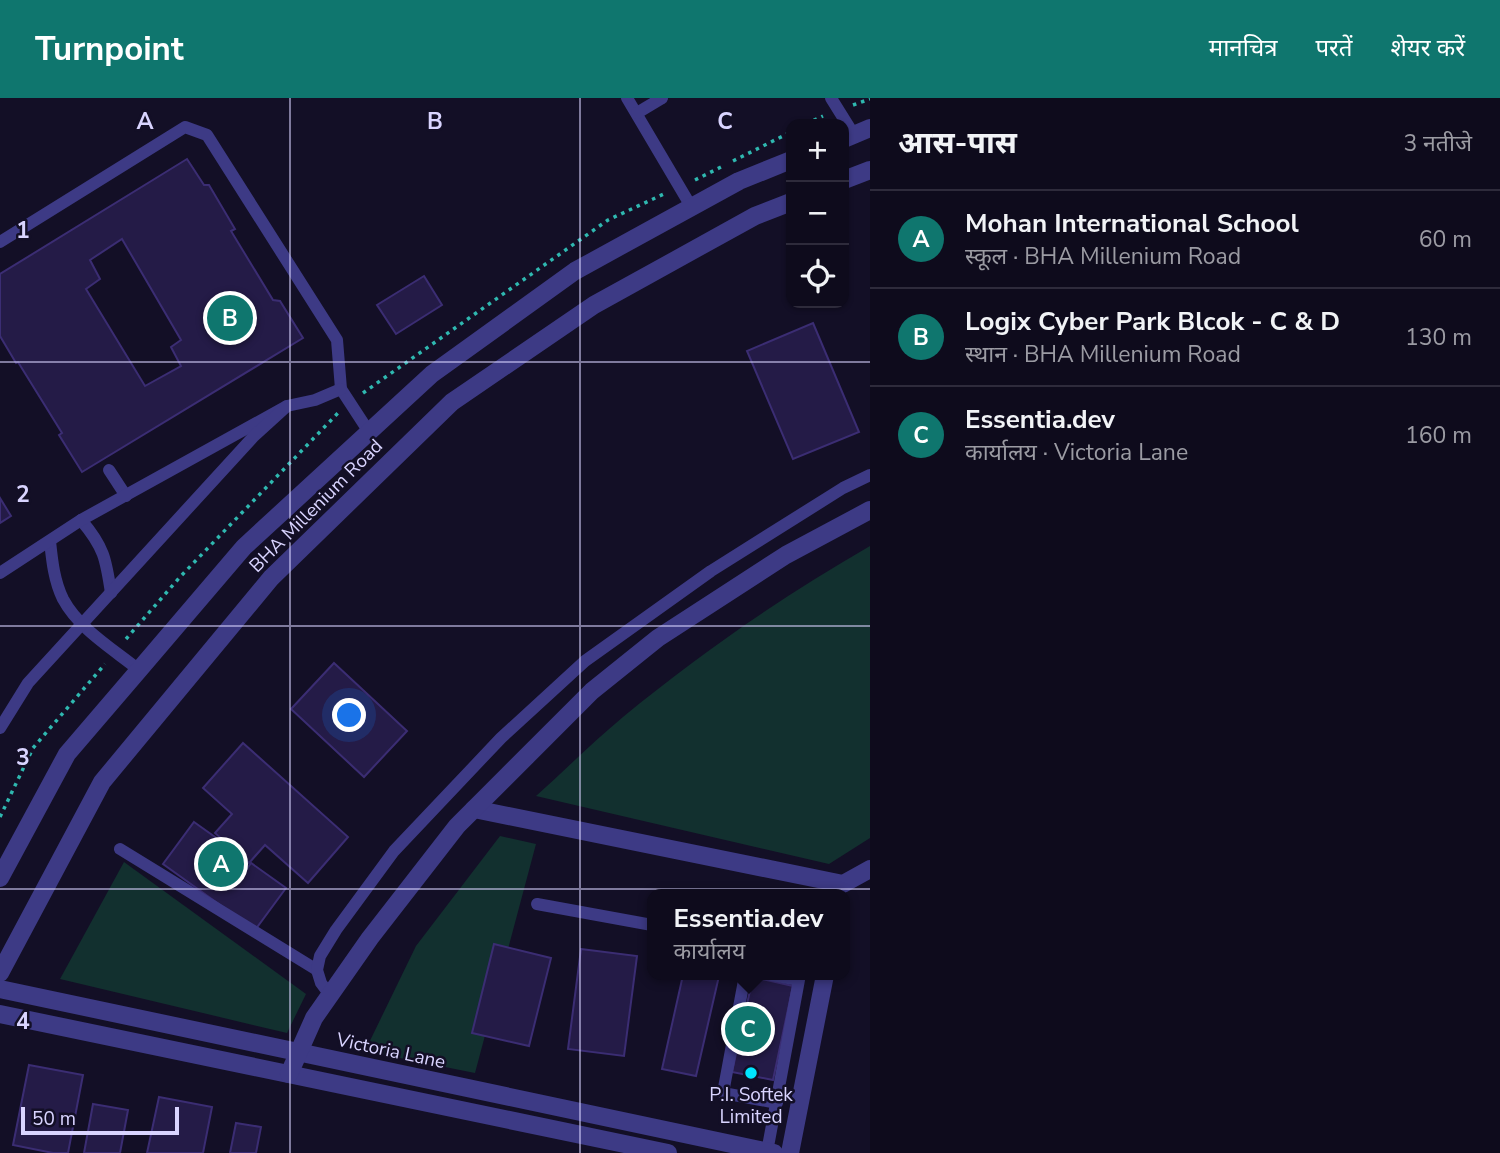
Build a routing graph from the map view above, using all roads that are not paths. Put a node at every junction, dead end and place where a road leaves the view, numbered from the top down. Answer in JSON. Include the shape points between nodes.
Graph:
{"nodes":[{"id":1,"x":627,"y":98,"type":"edge"},
{"id":2,"x":662,"y":98,"type":"edge"},
{"id":3,"x":831,"y":98,"type":"edge"},
{"id":4,"x":636,"y":113,"type":"junction"},
{"id":5,"x":856,"y":134,"type":"edge"},
{"id":6,"x":786,"y":162,"type":"edge"},
{"id":7,"x":870,"y":170,"type":"edge"},
{"id":8,"x":849,"y":178,"type":"edge"},
{"id":9,"x":786,"y":204,"type":"edge"},
{"id":10,"x":692,"y":208,"type":"junction"},
{"id":11,"x":0,"y":242,"type":"edge"},
{"id":12,"x":341,"y":388,"type":"junction"},
{"id":13,"x":287,"y":406,"type":"junction"},
{"id":14,"x":369,"y":432,"type":"junction"},
{"id":15,"x":109,"y":470,"type":"dead end"},
{"id":16,"x":870,"y":475,"type":"edge"},
{"id":17,"x":125,"y":496,"type":"junction"},
{"id":18,"x":870,"y":510,"type":"edge"},
{"id":19,"x":81,"y":520,"type":"junction"},
{"id":20,"x":50,"y":541,"type":"junction"},
{"id":21,"x":0,"y":573,"type":"edge"},
{"id":22,"x":111,"y":593,"type":"junction"},
{"id":23,"x":82,"y":624,"type":"junction"},
{"id":24,"x":139,"y":670,"type":"junction"},
{"id":25,"x":0,"y":728,"type":"edge"},
{"id":26,"x":474,"y":809,"type":"junction"},
{"id":27,"x":120,"y":849,"type":"dead end"},
{"id":28,"x":870,"y":869,"type":"edge"},
{"id":29,"x":0,"y":878,"type":"edge"},
{"id":30,"x":842,"y":889,"type":"edge"},
{"id":31,"x":537,"y":904,"type":"dead end"},
{"id":32,"x":647,"y":925,"type":"edge"},
{"id":33,"x":317,"y":970,"type":"junction"},
{"id":34,"x":0,"y":973,"type":"edge"},
{"id":35,"x":744,"y":980,"type":"edge"},
{"id":36,"x":799,"y":980,"type":"edge"},
{"id":37,"x":824,"y":980,"type":"edge"},
{"id":38,"x":0,"y":989,"type":"edge"},
{"id":39,"x":330,"y":995,"type":"junction"},
{"id":40,"x":0,"y":1014,"type":"edge"},
{"id":41,"x":298,"y":1053,"type":"junction"},
{"id":42,"x":289,"y":1074,"type":"junction"},
{"id":43,"x":777,"y":1103,"type":"junction"},
{"id":44,"x":770,"y":1152,"type":"edge"},
{"id":45,"x":668,"y":1153,"type":"edge"},
{"id":46,"x":790,"y":1153,"type":"edge"}],
"edges":[{"from":1,"to":4,"type":"lane"},
{"from":2,"to":4,"type":"lane"},
{"from":3,"to":5,"type":"lane"},
{"from":4,"to":10,"type":"lane"},
{"from":6,"to":10,"type":"street","name":"BHA Millenium Road","via":[[739,181]]},
{"from":7,"to":8,"type":"street"},
{"from":9,"to":34,"type":"street","name":"BHA Millenium Road","via":[[755,216],[594,304],[452,402],[271,578],[102,782]]},
{"from":10,"to":14,"type":"street","name":"BHA Millenium Road","via":[[575,271],[432,374]]},
{"from":11,"to":12,"type":"lane","via":[[185,127],[208,135],[337,340]]},
{"from":12,"to":13,"type":"lane"},
{"from":12,"to":14,"type":"lane"},
{"from":13,"to":17,"type":"lane"},
{"from":13,"to":22,"type":"lane"},
{"from":14,"to":24,"type":"street","name":"BHA Millenium Road","via":[[244,547]]},
{"from":15,"to":17,"type":"lane"},
{"from":16,"to":33,"type":"lane","via":[[710,570],[585,661],[500,738],[394,851],[336,930]]},
{"from":17,"to":19,"type":"lane"},
{"from":18,"to":26,"type":"street","via":[[786,555],[658,638],[592,691]]},
{"from":19,"to":20,"type":"lane"},
{"from":19,"to":22,"type":"lane","via":[[107,561]]},
{"from":20,"to":21,"type":"lane"},
{"from":20,"to":23,"type":"lane","via":[[63,599]]},
{"from":22,"to":23,"type":"lane"},
{"from":23,"to":24,"type":"lane"},
{"from":23,"to":25,"type":"lane","via":[[28,683]]},
{"from":24,"to":29,"type":"street","name":"BHA Millenium Road","via":[[66,754]]},
{"from":26,"to":30,"type":"street"},
{"from":26,"to":39,"type":"street"},
{"from":27,"to":33,"type":"lane"},
{"from":28,"to":30,"type":"street"},
{"from":31,"to":32,"type":"lane"},
{"from":33,"to":39,"type":"lane"},
{"from":35,"to":43,"type":"lane","via":[[723,1093]]},
{"from":36,"to":43,"type":"lane"},
{"from":37,"to":46,"type":"street"},
{"from":38,"to":41,"type":"street","name":"Victoria Lane"},
{"from":39,"to":41,"type":"street"},
{"from":40,"to":42,"type":"street"},
{"from":41,"to":42,"type":"street"},
{"from":41,"to":44,"type":"street","name":"Victoria Lane"},
{"from":42,"to":45,"type":"street"},
{"from":43,"to":44,"type":"lane"}]}
